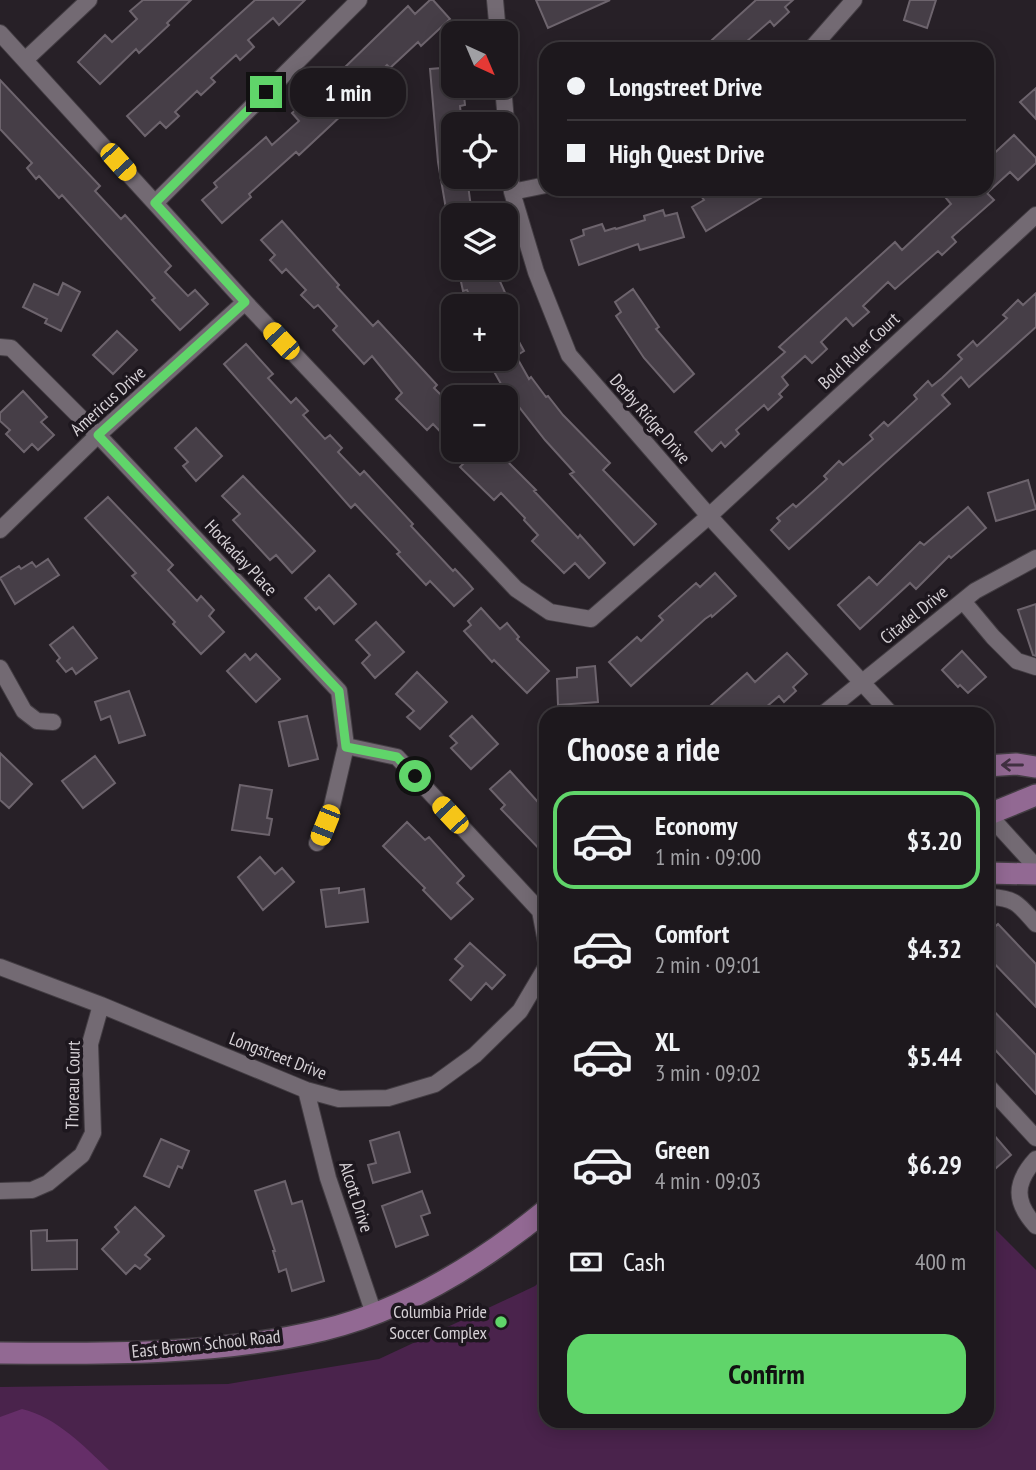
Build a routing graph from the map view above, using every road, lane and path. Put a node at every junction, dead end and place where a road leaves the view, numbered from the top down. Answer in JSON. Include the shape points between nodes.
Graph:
{"nodes":[{"id":1,"x":89,"y":0,"type":"edge"},
{"id":2,"x":359,"y":0,"type":"edge"},
{"id":3,"x":495,"y":0,"type":"edge"},
{"id":4,"x":854,"y":0,"type":"edge"},
{"id":5,"x":497,"y":21,"type":"edge"},
{"id":6,"x":0,"y":33,"type":"edge"},
{"id":7,"x":817,"y":42,"type":"edge"},
{"id":8,"x":25,"y":60,"type":"junction"},
{"id":9,"x":504,"y":98,"type":"edge"},
{"id":10,"x":539,"y":186,"type":"edge"},
{"id":11,"x":512,"y":192,"type":"junction"},
{"id":12,"x":155,"y":203,"type":"junction"},
{"id":13,"x":1036,"y":215,"type":"edge"},
{"id":14,"x":245,"y":302,"type":"junction"},
{"id":15,"x":0,"y":348,"type":"edge"},
{"id":16,"x":98,"y":435,"type":"junction"},
{"id":17,"x":709,"y":516,"type":"junction"},
{"id":18,"x":0,"y":530,"type":"edge"},
{"id":19,"x":1036,"y":558,"type":"edge"},
{"id":20,"x":963,"y":601,"type":"junction"},
{"id":21,"x":1036,"y":667,"type":"edge"},
{"id":22,"x":0,"y":668,"type":"edge"},
{"id":23,"x":860,"y":682,"type":"junction"},
{"id":24,"x":831,"y":707,"type":"edge"},
{"id":25,"x":884,"y":707,"type":"edge"},
{"id":26,"x":53,"y":722,"type":"dead end"},
{"id":27,"x":346,"y":747,"type":"junction"},
{"id":28,"x":994,"y":766,"type":"edge"},
{"id":29,"x":1036,"y":767,"type":"edge"},
{"id":30,"x":1036,"y":795,"type":"edge"},
{"id":31,"x":994,"y":811,"type":"edge"},
{"id":32,"x":994,"y":822,"type":"edge"},
{"id":33,"x":317,"y":843,"type":"dead end"},
{"id":34,"x":1036,"y":867,"type":"edge"},
{"id":35,"x":994,"y":873,"type":"edge"},
{"id":36,"x":1036,"y":874,"type":"edge"},
{"id":37,"x":994,"y":897,"type":"edge"},
{"id":38,"x":539,"y":910,"type":"edge"},
{"id":39,"x":1036,"y":924,"type":"edge"},
{"id":40,"x":0,"y":967,"type":"edge"},
{"id":41,"x":539,"y":979,"type":"edge"},
{"id":42,"x":102,"y":1004,"type":"junction"},
{"id":43,"x":306,"y":1090,"type":"junction"},
{"id":44,"x":994,"y":1093,"type":"edge"},
{"id":45,"x":1036,"y":1138,"type":"edge"},
{"id":46,"x":1036,"y":1159,"type":"edge"},
{"id":47,"x":0,"y":1191,"type":"edge"},
{"id":48,"x":539,"y":1216,"type":"edge"},
{"id":49,"x":1036,"y":1226,"type":"edge"},
{"id":50,"x":374,"y":1314,"type":"junction"},
{"id":51,"x":0,"y":1353,"type":"edge"}],
"edges":[{"from":1,"to":8,"type":"street"},
{"from":2,"to":12,"type":"street"},
{"from":3,"to":5,"type":"street"},
{"from":4,"to":7,"type":"street"},
{"from":6,"to":8,"type":"street"},
{"from":8,"to":12,"type":"street"},
{"from":9,"to":11,"type":"street","name":"Derby Ridge Drive"},
{"from":10,"to":11,"type":"street"},
{"from":11,"to":17,"type":"street","name":"Derby Ridge Drive","via":[[536,272],[569,355]]},
{"from":12,"to":14,"type":"street"},
{"from":13,"to":17,"type":"street","name":"Bold Ruler Court"},
{"from":14,"to":16,"type":"street","name":"Americus Drive"},
{"from":14,"to":17,"type":"street","name":"Bold Ruler Court","via":[[516,589],[550,612],[591,619]]},
{"from":15,"to":16,"type":"street","name":"Hockaday Place","via":[[11,348]]},
{"from":16,"to":18,"type":"street","name":"Americus Drive"},
{"from":16,"to":27,"type":"street","name":"Hockaday Place","via":[[339,691]]},
{"from":17,"to":23,"type":"street","name":"Derby Ridge Drive"},
{"from":19,"to":20,"type":"street","name":"Citadel Drive"},
{"from":20,"to":21,"type":"street","via":[[1017,661]]},
{"from":20,"to":23,"type":"street","name":"Citadel Drive"},
{"from":22,"to":26,"type":"street","via":[[24,711],[37,721]]},
{"from":23,"to":24,"type":"street","name":"Citadel Drive"},
{"from":23,"to":25,"type":"street","name":"Derby Ridge Drive"},
{"from":27,"to":33,"type":"street","name":"Hockaday Place","via":[[332,806]]},
{"from":27,"to":38,"type":"street","via":[[397,757]]},
{"from":29,"to":28,"type":"main road","one_way":true},
{"from":30,"to":31,"type":"main road"},
{"from":32,"to":34,"type":"street"},
{"from":35,"to":36,"type":"main road"},
{"from":37,"to":39,"type":"street","via":[[1008,898],[1021,906]]},
{"from":40,"to":42,"type":"street","name":"Longstreet Drive"},
{"from":41,"to":43,"type":"street","name":"Longstreet Drive","via":[[520,1011],[475,1055],[435,1084],[388,1098],[339,1098]]},
{"from":42,"to":43,"type":"street","name":"Longstreet Drive"},
{"from":42,"to":47,"type":"street","name":"Thoreau Court","via":[[90,1044],[93,1133],[82,1155],[32,1190]]},
{"from":43,"to":50,"type":"street","name":"Alcott Drive","via":[[328,1178]]},
{"from":44,"to":45,"type":"street"},
{"from":46,"to":49,"type":"street","via":[[1023,1173],[1018,1195]]},
{"from":48,"to":50,"type":"main road","name":"East Brown School Road","via":[[505,1244],[440,1284]]},
{"from":50,"to":51,"type":"main road","name":"East Brown School Road","via":[[324,1330],[242,1344],[104,1354]]}]}
